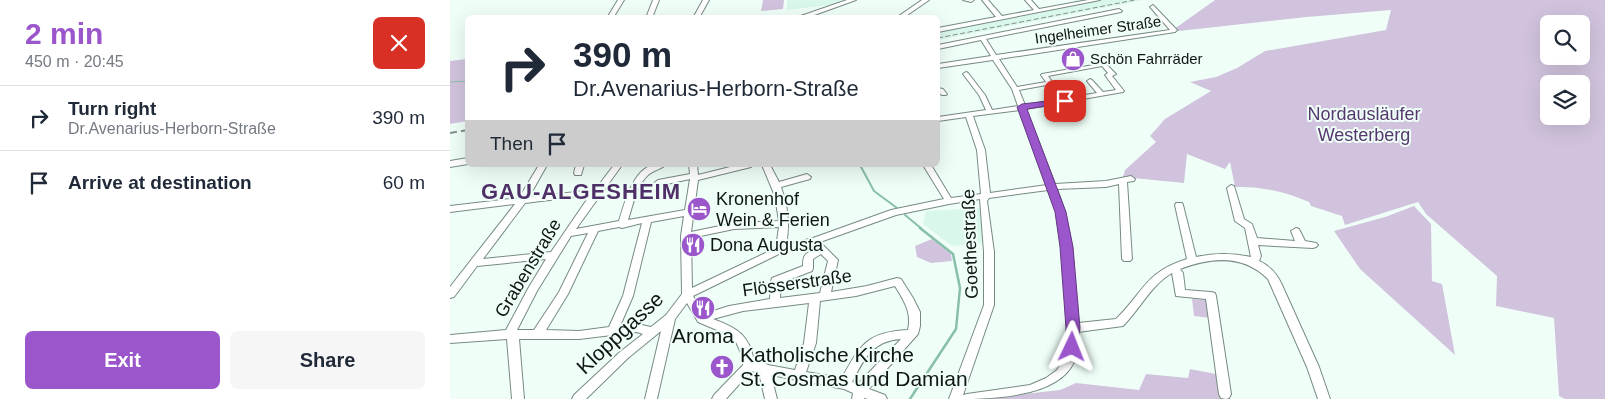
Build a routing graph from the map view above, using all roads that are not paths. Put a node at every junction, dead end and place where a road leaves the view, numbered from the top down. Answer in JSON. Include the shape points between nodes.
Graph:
{"nodes":[{"id":1,"x":621,"y":0,"type":"edge"},
{"id":2,"x":656,"y":0,"type":"edge"},
{"id":3,"x":706,"y":0,"type":"edge"},
{"id":4,"x":853,"y":0,"type":"edge"},
{"id":5,"x":926,"y":0,"type":"edge"},
{"id":6,"x":966,"y":0,"type":"edge"},
{"id":7,"x":971,"y":0,"type":"edge"},
{"id":8,"x":985,"y":0,"type":"edge"},
{"id":9,"x":1028,"y":0,"type":"edge"},
{"id":10,"x":1097,"y":0,"type":"edge"},
{"id":11,"x":1075,"y":2,"type":"edge"},
{"id":12,"x":1153,"y":7,"type":"dead end"},
{"id":13,"x":1037,"y":11,"type":"junction"},
{"id":14,"x":1119,"y":11,"type":"dead end"},
{"id":15,"x":612,"y":15,"type":"edge"},
{"id":16,"x":650,"y":15,"type":"edge"},
{"id":17,"x":698,"y":15,"type":"edge"},
{"id":18,"x":807,"y":15,"type":"edge"},
{"id":19,"x":903,"y":15,"type":"edge"},
{"id":20,"x":1000,"y":18,"type":"junction"},
{"id":21,"x":940,"y":30,"type":"edge"},
{"id":22,"x":982,"y":38,"type":"junction"},
{"id":23,"x":940,"y":47,"type":"edge"},
{"id":24,"x":994,"y":58,"type":"junction"},
{"id":25,"x":940,"y":66,"type":"edge"},
{"id":26,"x":966,"y":74,"type":"dead end"},
{"id":27,"x":1090,"y":81,"type":"dead end"},
{"id":28,"x":1015,"y":89,"type":"junction"},
{"id":29,"x":1102,"y":95,"type":"junction"},
{"id":30,"x":1022,"y":107,"type":"junction"},
{"id":31,"x":990,"y":112,"type":"junction"},
{"id":32,"x":969,"y":115,"type":"junction"},
{"id":33,"x":940,"y":119,"type":"edge"},
{"id":34,"x":465,"y":162,"type":"edge"},
{"id":35,"x":452,"y":165,"type":"edge"},
{"id":36,"x":542,"y":167,"type":"edge"},
{"id":37,"x":616,"y":167,"type":"edge"},
{"id":38,"x":654,"y":167,"type":"edge"},
{"id":39,"x":693,"y":167,"type":"edge"},
{"id":40,"x":739,"y":167,"type":"edge"},
{"id":41,"x":767,"y":167,"type":"edge"},
{"id":42,"x":928,"y":167,"type":"edge"},
{"id":43,"x":693,"y":177,"type":"junction"},
{"id":44,"x":808,"y":177,"type":"dead end"},
{"id":45,"x":658,"y":183,"type":"dead end"},
{"id":46,"x":777,"y":184,"type":"junction"},
{"id":47,"x":1050,"y":187,"type":"junction"},
{"id":48,"x":1231,"y":188,"type":"dead end"},
{"id":49,"x":597,"y":192,"type":"junction"},
{"id":50,"x":986,"y":196,"type":"junction"},
{"id":51,"x":522,"y":201,"type":"junction"},
{"id":52,"x":950,"y":201,"type":"junction"},
{"id":53,"x":1179,"y":205,"type":"dead end"},
{"id":54,"x":450,"y":210,"type":"edge"},
{"id":55,"x":690,"y":212,"type":"junction"},
{"id":56,"x":647,"y":221,"type":"junction"},
{"id":57,"x":622,"y":224,"type":"junction"},
{"id":58,"x":783,"y":224,"type":"junction"},
{"id":59,"x":594,"y":229,"type":"junction"},
{"id":60,"x":1296,"y":231,"type":"dead end"},
{"id":61,"x":568,"y":232,"type":"junction"},
{"id":62,"x":686,"y":236,"type":"junction"},
{"id":63,"x":1253,"y":241,"type":"junction"},
{"id":64,"x":1301,"y":244,"type":"junction"},
{"id":65,"x":818,"y":245,"type":"junction"},
{"id":66,"x":1313,"y":245,"type":"dead end"},
{"id":67,"x":780,"y":250,"type":"junction"},
{"id":68,"x":554,"y":255,"type":"junction"},
{"id":69,"x":1127,"y":259,"type":"dead end"},
{"id":70,"x":1192,"y":260,"type":"junction"},
{"id":71,"x":1254,"y":262,"type":"junction"},
{"id":72,"x":474,"y":263,"type":"junction"},
{"id":73,"x":1173,"y":267,"type":"junction"},
{"id":74,"x":450,"y":294,"type":"edge"},
{"id":75,"x":687,"y":295,"type":"junction"},
{"id":76,"x":820,"y":297,"type":"junction"},
{"id":77,"x":775,"y":302,"type":"junction"},
{"id":78,"x":670,"y":318,"type":"junction"},
{"id":79,"x":702,"y":319,"type":"junction"},
{"id":80,"x":1073,"y":328,"type":"junction"},
{"id":81,"x":613,"y":330,"type":"junction"},
{"id":82,"x":654,"y":332,"type":"junction"},
{"id":83,"x":509,"y":334,"type":"junction"},
{"id":84,"x":912,"y":334,"type":"junction"},
{"id":85,"x":537,"y":335,"type":"junction"},
{"id":86,"x":450,"y":338,"type":"edge"},
{"id":87,"x":749,"y":366,"type":"junction"},
{"id":88,"x":763,"y":367,"type":"junction"},
{"id":89,"x":799,"y":374,"type":"junction"},
{"id":90,"x":845,"y":384,"type":"junction"},
{"id":91,"x":1225,"y":394,"type":"dead end"},
{"id":92,"x":859,"y":395,"type":"edge"},
{"id":93,"x":518,"y":399,"type":"edge"},
{"id":94,"x":578,"y":399,"type":"edge"},
{"id":95,"x":651,"y":399,"type":"edge"},
{"id":96,"x":718,"y":399,"type":"edge"},
{"id":97,"x":771,"y":399,"type":"edge"},
{"id":98,"x":881,"y":399,"type":"edge"},
{"id":99,"x":955,"y":399,"type":"edge"},
{"id":100,"x":967,"y":399,"type":"edge"},
{"id":101,"x":1324,"y":399,"type":"edge"}],
"edges":[{"from":1,"to":15,"type":"street"},
{"from":2,"to":16,"type":"street"},
{"from":3,"to":17,"type":"street"},
{"from":4,"to":18,"type":"main road"},
{"from":5,"to":19,"type":"street"},
{"from":6,"to":7,"type":"street"},
{"from":8,"to":20,"type":"street"},
{"from":9,"to":13,"type":"street"},
{"from":10,"to":11,"type":"street"},
{"from":11,"to":13,"type":"street"},
{"from":12,"to":24,"type":"street","name":"Ingelheimer Straße","via":[[1173,31]]},
{"from":13,"to":20,"type":"street"},
{"from":14,"to":22,"type":"street"},
{"from":20,"to":21,"type":"street"},
{"from":22,"to":23,"type":"street"},
{"from":22,"to":24,"type":"street"},
{"from":24,"to":25,"type":"street","name":"Ingelheimer Straße"},
{"from":24,"to":28,"type":"street"},
{"from":26,"to":31,"type":"street"},
{"from":27,"to":29,"type":"street"},
{"from":28,"to":29,"type":"street","via":[[1050,83],[1044,74],[1103,64],[1122,91]]},
{"from":28,"to":30,"type":"street"},
{"from":29,"to":30,"type":"street"},
{"from":30,"to":31,"type":"street"},
{"from":30,"to":47,"type":"street"},
{"from":31,"to":32,"type":"street"},
{"from":32,"to":33,"type":"street"},
{"from":32,"to":50,"type":"street","name":"Goethestraße","via":[[981,150]]},
{"from":34,"to":35,"type":"main road"},
{"from":36,"to":51,"type":"street"},
{"from":37,"to":49,"type":"street","name":"Grabenstraße"},
{"from":38,"to":57,"type":"street","via":[[638,179]]},
{"from":39,"to":43,"type":"street"},
{"from":40,"to":43,"type":"street"},
{"from":41,"to":46,"type":"street"},
{"from":42,"to":52,"type":"street"},
{"from":43,"to":45,"type":"street"},
{"from":43,"to":55,"type":"street"},
{"from":44,"to":46,"type":"street"},
{"from":46,"to":58,"type":"street","via":[[782,196]]},
{"from":47,"to":50,"type":"street"},
{"from":47,"to":69,"type":"street","via":[[1127,180]]},
{"from":47,"to":80,"type":"street","via":[[1060,212],[1067,247]]},
{"from":48,"to":63,"type":"street","via":[[1240,221],[1249,226]]},
{"from":49,"to":51,"type":"street"},
{"from":49,"to":61,"type":"street","name":"Grabenstraße"},
{"from":50,"to":52,"type":"street"},
{"from":50,"to":99,"type":"street","name":"Goethestraße","via":[[983,201],[989,252],[989,304]]},
{"from":51,"to":54,"type":"street"},
{"from":51,"to":72,"type":"street"},
{"from":52,"to":65,"type":"street","via":[[894,212],[836,233]]},
{"from":53,"to":70,"type":"street"},
{"from":55,"to":56,"type":"street"},
{"from":55,"to":62,"type":"street"},
{"from":56,"to":57,"type":"street"},
{"from":56,"to":81,"type":"street","via":[[628,296]]},
{"from":57,"to":59,"type":"street"},
{"from":58,"to":62,"type":"street","via":[[734,226]]},
{"from":58,"to":67,"type":"street"},
{"from":59,"to":61,"type":"street"},
{"from":59,"to":85,"type":"street","via":[[563,294]]},
{"from":60,"to":64,"type":"street"},
{"from":61,"to":68,"type":"street","name":"Grabenstraße"},
{"from":62,"to":75,"type":"street"},
{"from":63,"to":64,"type":"street"},
{"from":63,"to":71,"type":"street"},
{"from":64,"to":66,"type":"street"},
{"from":65,"to":67,"type":"street"},
{"from":65,"to":76,"type":"street","via":[[834,260]]},
{"from":65,"to":77,"type":"street","via":[[808,257],[808,268],[776,281]]},
{"from":67,"to":75,"type":"street"},
{"from":68,"to":72,"type":"street"},
{"from":68,"to":83,"type":"street","name":"Grabenstraße","via":[[526,299]]},
{"from":70,"to":71,"type":"street","via":[[1224,257]]},
{"from":70,"to":73,"type":"street"},
{"from":71,"to":101,"type":"street","via":[[1272,276]]},
{"from":72,"to":74,"type":"street"},
{"from":73,"to":80,"type":"street","via":[[1160,275],[1119,323]]},
{"from":73,"to":91,"type":"street","via":[[1178,273],[1180,293],[1211,296]]},
{"from":75,"to":78,"type":"street","name":"Kloppgasse"},
{"from":75,"to":79,"type":"street"},
{"from":76,"to":77,"type":"street","name":"Flösserstraße"},
{"from":76,"to":84,"type":"street","name":"Flösserstraße","via":[[862,292],[897,282],[916,311]]},
{"from":76,"to":89,"type":"street"},
{"from":77,"to":79,"type":"street","name":"Flösserstraße","via":[[716,312]]},
{"from":78,"to":82,"type":"street","name":"Kloppgasse"},
{"from":78,"to":95,"type":"street"},
{"from":79,"to":87,"type":"street","via":[[736,333],[748,350]]},
{"from":80,"to":100,"type":"street","via":[[1069,361],[1050,382],[1031,390]]},
{"from":81,"to":82,"type":"street","via":[[637,328]]},
{"from":81,"to":85,"type":"street","via":[[579,335]]},
{"from":82,"to":94,"type":"street","name":"Kloppgasse","via":[[624,355]]},
{"from":83,"to":85,"type":"street"},
{"from":83,"to":86,"type":"street"},
{"from":83,"to":93,"type":"street","name":"Grabenstraße","via":[[513,337],[519,374]]},
{"from":84,"to":90,"type":"street","via":[[891,334],[870,343]]},
{"from":84,"to":92,"type":"street"},
{"from":87,"to":88,"type":"street"},
{"from":87,"to":96,"type":"street"},
{"from":88,"to":89,"type":"street"},
{"from":88,"to":97,"type":"street"},
{"from":89,"to":90,"type":"street"},
{"from":90,"to":92,"type":"street"},
{"from":92,"to":98,"type":"street"}]}
